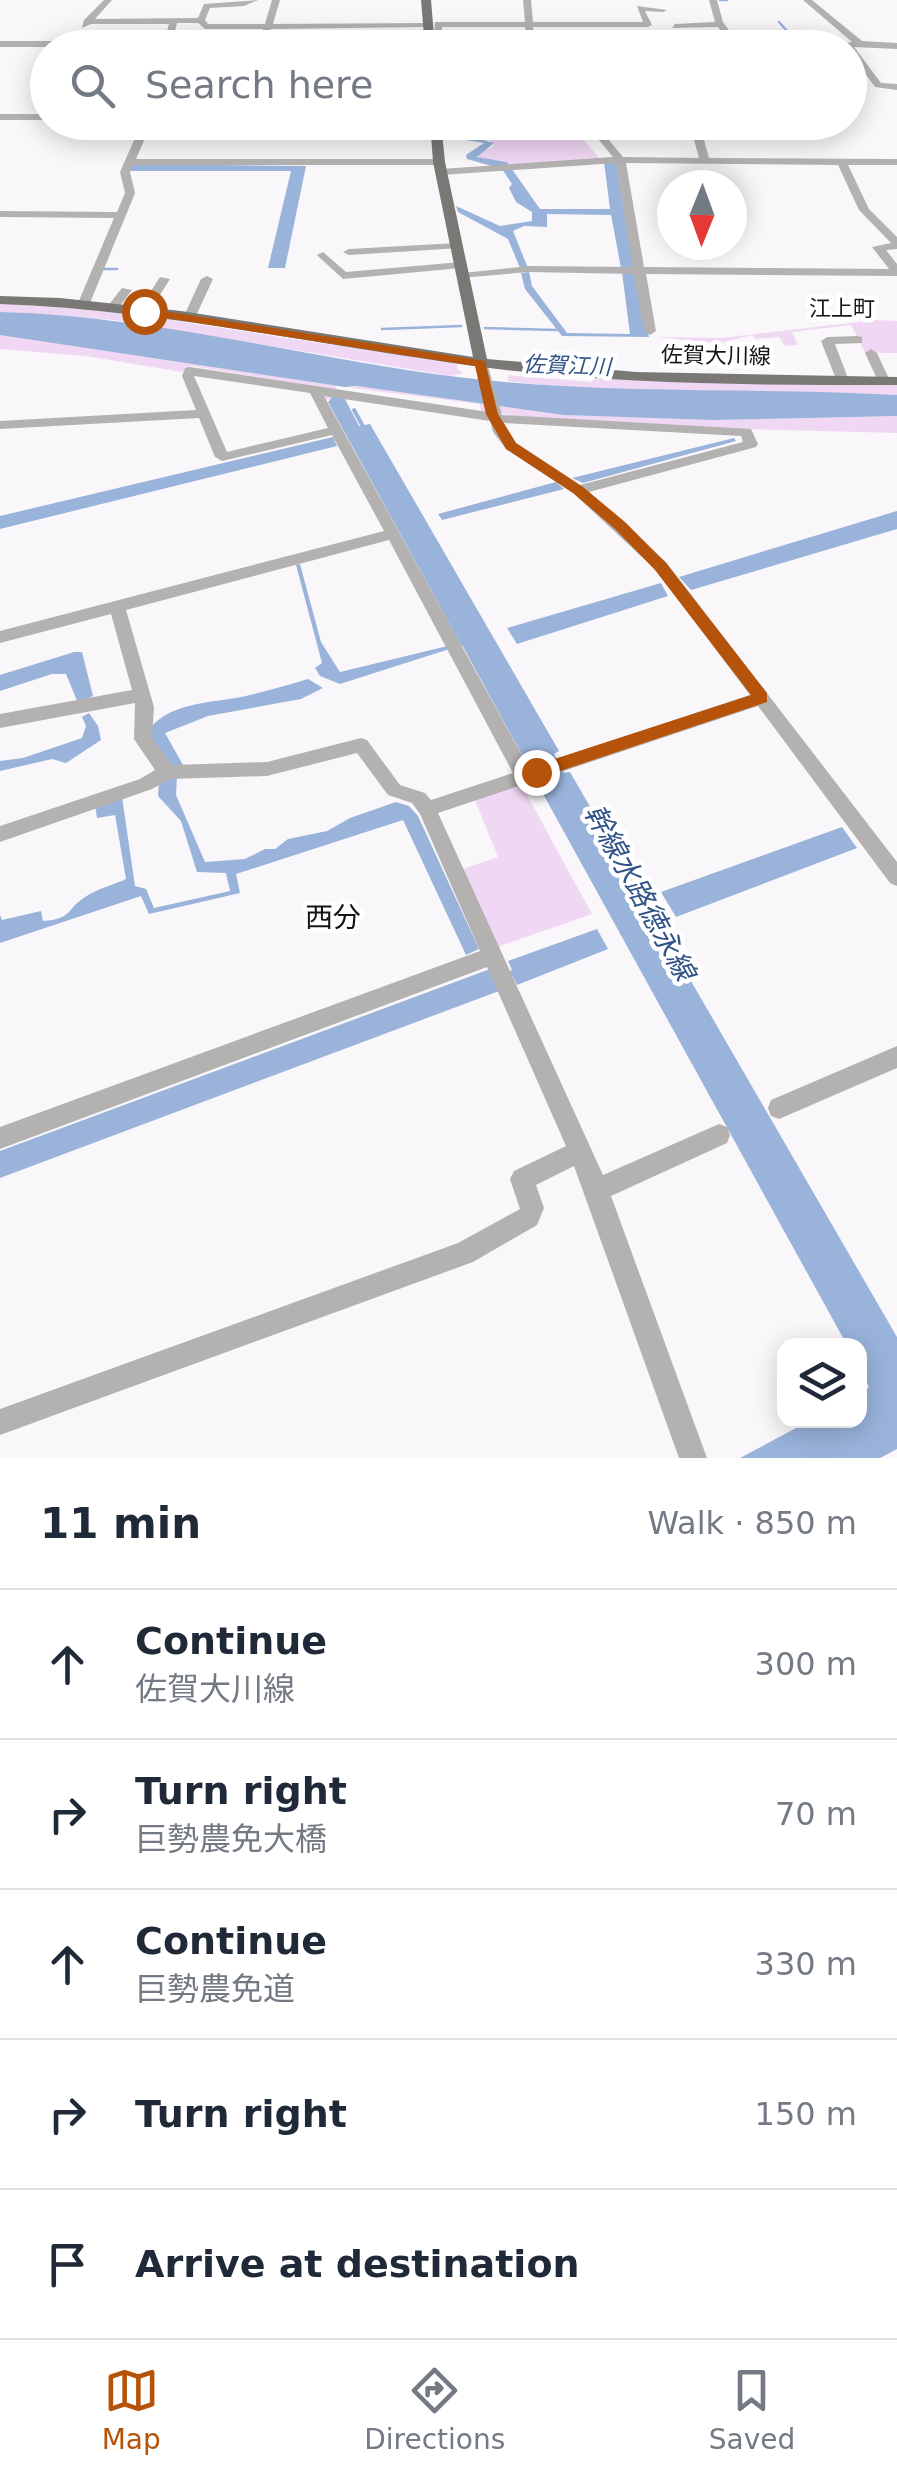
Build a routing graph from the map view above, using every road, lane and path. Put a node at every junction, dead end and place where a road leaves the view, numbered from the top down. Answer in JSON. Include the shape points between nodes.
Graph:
{"nodes":[{"id":1,"x":108,"y":0,"type":"edge"},
{"id":2,"x":254,"y":0,"type":"edge"},
{"id":3,"x":276,"y":0,"type":"edge"},
{"id":4,"x":426,"y":0,"type":"edge"},
{"id":5,"x":527,"y":0,"type":"edge"},
{"id":6,"x":713,"y":0,"type":"edge"},
{"id":7,"x":807,"y":0,"type":"edge"},
{"id":8,"x":663,"y":9,"type":"dead end"},
{"id":9,"x":204,"y":12,"type":"junction"},
{"id":10,"x":122,"y":21,"type":"junction"},
{"id":11,"x":174,"y":21,"type":"junction"},
{"id":12,"x":88,"y":22,"type":"junction"},
{"id":13,"x":720,"y":23,"type":"junction"},
{"id":14,"x":268,"y":24,"type":"junction"},
{"id":15,"x":428,"y":25,"type":"junction"},
{"id":16,"x":524,"y":25,"type":"junction"},
{"id":17,"x":674,"y":26,"type":"dead end"},
{"id":18,"x":83,"y":30,"type":"edge"},
{"id":19,"x":120,"y":30,"type":"edge"},
{"id":20,"x":171,"y":30,"type":"edge"},
{"id":21,"x":265,"y":30,"type":"edge"},
{"id":22,"x":428,"y":30,"type":"edge"},
{"id":23,"x":438,"y":30,"type":"edge"},
{"id":24,"x":526,"y":30,"type":"edge"},
{"id":25,"x":725,"y":30,"type":"edge"},
{"id":26,"x":839,"y":30,"type":"edge"},
{"id":27,"x":897,"y":36,"type":"edge"},
{"id":28,"x":0,"y":44,"type":"edge"},
{"id":29,"x":30,"y":45,"type":"edge"},
{"id":30,"x":867,"y":45,"type":"edge"},
{"id":31,"x":892,"y":46,"type":"edge"},
{"id":32,"x":867,"y":66,"type":"edge"},
{"id":33,"x":897,"y":87,"type":"edge"},
{"id":34,"x":0,"y":117,"type":"edge"},
{"id":35,"x":30,"y":117,"type":"edge"},
{"id":36,"x":138,"y":140,"type":"edge"},
{"id":37,"x":437,"y":140,"type":"edge"},
{"id":38,"x":600,"y":140,"type":"edge"},
{"id":39,"x":699,"y":140,"type":"edge"},
{"id":40,"x":613,"y":160,"type":"junction"},
{"id":41,"x":705,"y":160,"type":"junction"},
{"id":42,"x":842,"y":162,"type":"junction"},
{"id":43,"x":897,"y":162,"type":"edge"},
{"id":44,"x":127,"y":165,"type":"junction"},
{"id":45,"x":440,"y":167,"type":"junction"},
{"id":46,"x":0,"y":214,"type":"edge"},
{"id":47,"x":121,"y":215,"type":"junction"},
{"id":48,"x":897,"y":245,"type":"edge"},
{"id":49,"x":457,"y":246,"type":"junction"},
{"id":50,"x":349,"y":252,"type":"dead end"},
{"id":51,"x":323,"y":255,"type":"dead end"},
{"id":52,"x":462,"y":270,"type":"junction"},
{"id":53,"x":632,"y":270,"type":"junction"},
{"id":54,"x":897,"y":273,"type":"edge"},
{"id":55,"x":164,"y":278,"type":"dead end"},
{"id":56,"x":207,"y":279,"type":"dead end"},
{"id":57,"x":126,"y":290,"type":"dead end"},
{"id":58,"x":0,"y":300,"type":"edge"},
{"id":59,"x":84,"y":303,"type":"junction"},
{"id":60,"x":113,"y":307,"type":"junction"},
{"id":61,"x":144,"y":311,"type":"junction"},
{"id":62,"x":189,"y":318,"type":"junction"},
{"id":63,"x":650,"y":332,"type":"dead end"},
{"id":64,"x":858,"y":340,"type":"dead end"},
{"id":65,"x":871,"y":353,"type":"dead end"},
{"id":66,"x":482,"y":368,"type":"junction"},
{"id":67,"x":843,"y":381,"type":"junction"},
{"id":68,"x":891,"y":381,"type":"edge"},
{"id":69,"x":316,"y":392,"type":"junction"},
{"id":70,"x":203,"y":414,"type":"junction"},
{"id":71,"x":493,"y":416,"type":"junction"},
{"id":72,"x":0,"y":425,"type":"edge"},
{"id":73,"x":336,"y":430,"type":"junction"},
{"id":74,"x":578,"y":490,"type":"junction"},
{"id":75,"x":392,"y":534,"type":"junction"},
{"id":76,"x":118,"y":606,"type":"junction"},
{"id":77,"x":0,"y":636,"type":"edge"},
{"id":78,"x":141,"y":695,"type":"junction"},
{"id":79,"x":762,"y":698,"type":"junction"},
{"id":80,"x":0,"y":721,"type":"edge"},
{"id":81,"x":167,"y":772,"type":"junction"},
{"id":82,"x":530,"y":774,"type":"junction"},
{"id":83,"x":427,"y":809,"type":"junction"},
{"id":84,"x":0,"y":834,"type":"edge"},
{"id":85,"x":897,"y":877,"type":"edge"},
{"id":86,"x":499,"y":970,"type":"junction"},
{"id":87,"x":897,"y":1057,"type":"edge"},
{"id":88,"x":779,"y":1108,"type":"dead end"},
{"id":89,"x":719,"y":1135,"type":"dead end"},
{"id":90,"x":0,"y":1138,"type":"edge"},
{"id":91,"x":580,"y":1152,"type":"junction"},
{"id":92,"x":597,"y":1190,"type":"junction"},
{"id":93,"x":0,"y":1422,"type":"edge"},
{"id":94,"x":693,"y":1458,"type":"edge"}],
"edges":[{"from":1,"to":12,"type":"street"},
{"from":2,"to":9,"type":"street","via":[[237,6],[235,15]]},
{"from":3,"to":14,"type":"street"},
{"from":4,"to":15,"type":"main road"},
{"from":5,"to":16,"type":"street"},
{"from":6,"to":13,"type":"street"},
{"from":7,"to":26,"type":"street"},
{"from":8,"to":16,"type":"street","via":[[640,8],[648,25]]},
{"from":9,"to":11,"type":"street"},
{"from":9,"to":14,"type":"street","via":[[205,27]]},
{"from":10,"to":11,"type":"street"},
{"from":10,"to":12,"type":"street"},
{"from":10,"to":19,"type":"street"},
{"from":11,"to":20,"type":"street"},
{"from":12,"to":18,"type":"street"},
{"from":13,"to":17,"type":"street"},
{"from":13,"to":25,"type":"street"},
{"from":14,"to":15,"type":"street"},
{"from":14,"to":21,"type":"street"},
{"from":15,"to":22,"type":"main road"},
{"from":16,"to":23,"type":"street","via":[[438,24]]},
{"from":16,"to":24,"type":"street"},
{"from":27,"to":31,"type":"street","via":[[885,36]]},
{"from":28,"to":29,"type":"street"},
{"from":30,"to":31,"type":"street"},
{"from":32,"to":33,"type":"street","via":[[878,85]]},
{"from":34,"to":35,"type":"street"},
{"from":36,"to":44,"type":"street"},
{"from":37,"to":45,"type":"main road"},
{"from":38,"to":40,"type":"street"},
{"from":39,"to":41,"type":"street"},
{"from":40,"to":41,"type":"street"},
{"from":40,"to":45,"type":"street"},
{"from":40,"to":53,"type":"street","via":[[629,212]]},
{"from":41,"to":42,"type":"street"},
{"from":42,"to":43,"type":"street"},
{"from":42,"to":48,"type":"street","via":[[868,214]]},
{"from":44,"to":45,"type":"street"},
{"from":44,"to":47,"type":"street","via":[[130,193]]},
{"from":45,"to":49,"type":"main road"},
{"from":46,"to":47,"type":"street"},
{"from":47,"to":59,"type":"street"},
{"from":48,"to":54,"type":"street","via":[[878,247]]},
{"from":49,"to":50,"type":"street"},
{"from":49,"to":52,"type":"main road"},
{"from":51,"to":52,"type":"street","via":[[343,276]]},
{"from":52,"to":53,"type":"street"},
{"from":52,"to":66,"type":"main road"},
{"from":53,"to":54,"type":"street"},
{"from":53,"to":63,"type":"street"},
{"from":55,"to":61,"type":"street"},
{"from":56,"to":62,"type":"street"},
{"from":57,"to":60,"type":"street"},
{"from":58,"to":59,"type":"main road","name":"佐賀大川線"},
{"from":59,"to":60,"type":"main road","name":"佐賀大川線"},
{"from":60,"to":61,"type":"main road","name":"佐賀大川線"},
{"from":61,"to":62,"type":"main road","name":"佐賀大川線"},
{"from":62,"to":66,"type":"main road","name":"佐賀大川線"},
{"from":64,"to":67,"type":"street","via":[[827,342]]},
{"from":65,"to":68,"type":"street"},
{"from":66,"to":67,"type":"main road","name":"佐賀大川線"},
{"from":66,"to":71,"type":"street"},
{"from":67,"to":68,"type":"main road","name":"佐賀大川線"},
{"from":69,"to":70,"type":"street","via":[[190,371]]},
{"from":69,"to":71,"type":"street"},
{"from":69,"to":73,"type":"street"},
{"from":70,"to":72,"type":"street"},
{"from":70,"to":73,"type":"street","via":[[222,458]]},
{"from":71,"to":74,"type":"street","via":[[511,446]]},
{"from":71,"to":74,"type":"street","via":[[746,432],[751,444]]},
{"from":73,"to":75,"type":"street"},
{"from":74,"to":79,"type":"street","via":[[660,566]]},
{"from":75,"to":76,"type":"street"},
{"from":75,"to":82,"type":"street"},
{"from":76,"to":77,"type":"street"},
{"from":76,"to":78,"type":"street"},
{"from":78,"to":80,"type":"street"},
{"from":78,"to":81,"type":"street","via":[[142,738]]},
{"from":79,"to":82,"type":"street"},
{"from":79,"to":85,"type":"street"},
{"from":81,"to":83,"type":"street","via":[[267,768],[361,745],[394,790],[418,798]]},
{"from":81,"to":84,"type":"street"},
{"from":82,"to":83,"type":"street"},
{"from":83,"to":86,"type":"street"},
{"from":86,"to":90,"type":"street"},
{"from":86,"to":91,"type":"street"},
{"from":87,"to":88,"type":"street"},
{"from":89,"to":92,"type":"street"},
{"from":91,"to":92,"type":"street"},
{"from":91,"to":93,"type":"street","via":[[522,1179],[529,1217],[464,1253]]},
{"from":92,"to":94,"type":"street"}]}
